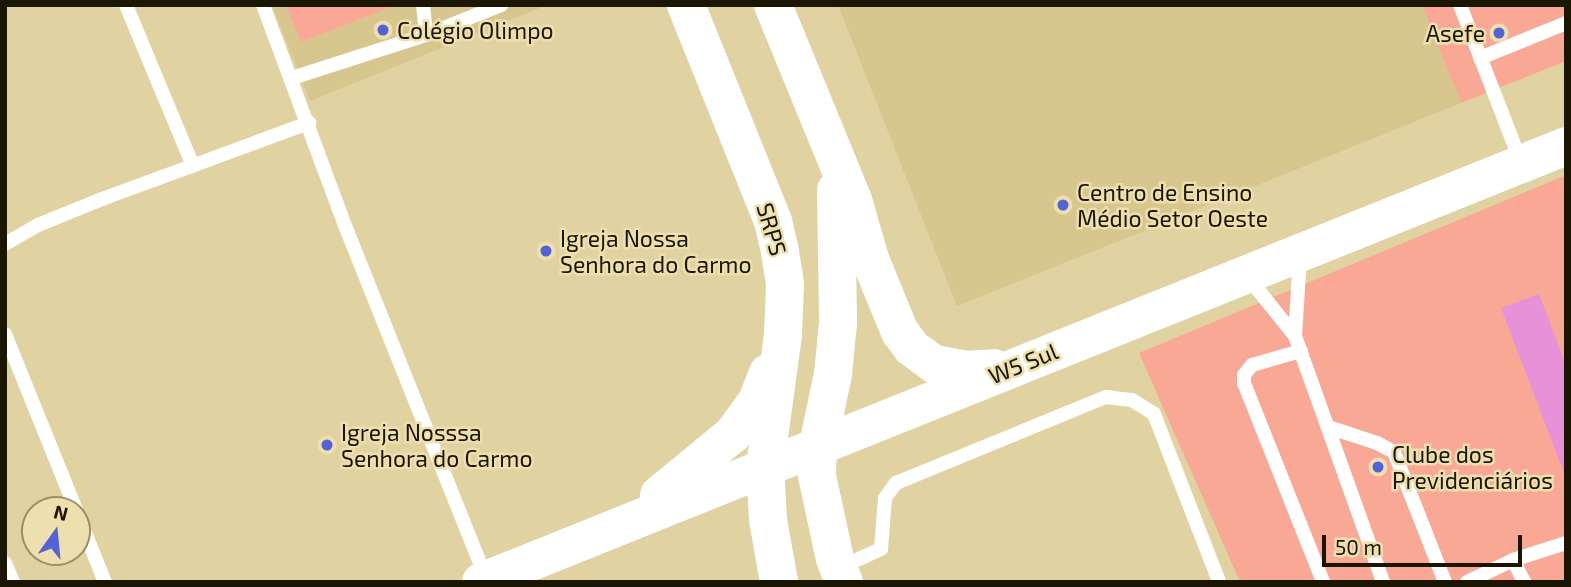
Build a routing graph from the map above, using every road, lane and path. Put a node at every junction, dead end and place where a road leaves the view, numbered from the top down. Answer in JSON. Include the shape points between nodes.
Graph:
{"nodes":[{"id":1,"x":126,"y":5,"type":"edge"},
{"id":2,"x":263,"y":5,"type":"edge"},
{"id":3,"x":423,"y":5,"type":"edge"},
{"id":4,"x":500,"y":5,"type":"edge"},
{"id":5,"x":686,"y":5,"type":"edge"},
{"id":6,"x":773,"y":5,"type":"edge"},
{"id":7,"x":1460,"y":5,"type":"edge"},
{"id":8,"x":1566,"y":23,"type":"edge"},
{"id":9,"x":426,"y":35,"type":"junction"},
{"id":10,"x":1480,"y":58,"type":"junction"},
{"id":11,"x":292,"y":78,"type":"junction"},
{"id":12,"x":309,"y":123,"type":"junction"},
{"id":13,"x":1566,"y":146,"type":"edge"},
{"id":14,"x":835,"y":156,"type":"junction"},
{"id":15,"x":1521,"y":163,"type":"junction"},
{"id":16,"x":193,"y":166,"type":"junction"},
{"id":17,"x":5,"y":244,"type":"edge"},
{"id":18,"x":1300,"y":253,"type":"junction"},
{"id":19,"x":1246,"y":274,"type":"junction"},
{"id":20,"x":5,"y":334,"type":"edge"},
{"id":21,"x":783,"y":335,"type":"junction"},
{"id":22,"x":1295,"y":336,"type":"junction"},
{"id":23,"x":1300,"y":351,"type":"junction"},
{"id":24,"x":1017,"y":365,"type":"junction"},
{"id":25,"x":1328,"y":427,"type":"junction"},
{"id":26,"x":818,"y":445,"type":"junction"},
{"id":27,"x":765,"y":466,"type":"junction"},
{"id":28,"x":70,"y":496,"type":"edge"},
{"id":29,"x":641,"y":516,"type":"junction"},
{"id":30,"x":1566,"y":543,"type":"edge"},
{"id":31,"x":91,"y":548,"type":"edge"},
{"id":32,"x":1513,"y":560,"type":"junction"},
{"id":33,"x":5,"y":563,"type":"edge"},
{"id":34,"x":839,"y":570,"type":"edge"},
{"id":35,"x":504,"y":577,"type":"edge"},
{"id":36,"x":779,"y":581,"type":"edge"},
{"id":37,"x":13,"y":582,"type":"edge"},
{"id":38,"x":105,"y":582,"type":"edge"},
{"id":39,"x":1219,"y":582,"type":"edge"},
{"id":40,"x":1323,"y":582,"type":"edge"},
{"id":41,"x":1383,"y":582,"type":"edge"},
{"id":42,"x":1445,"y":582,"type":"edge"},
{"id":43,"x":1467,"y":582,"type":"edge"},
{"id":44,"x":1524,"y":582,"type":"edge"}],
"edges":[{"from":1,"to":16,"type":"lane"},
{"from":2,"to":11,"type":"lane"},
{"from":3,"to":9,"type":"lane"},
{"from":4,"to":9,"type":"lane"},
{"from":5,"to":21,"type":"main road","name":"SRPS","via":[[773,221],[785,285]]},
{"from":6,"to":14,"type":"main road"},
{"from":7,"to":10,"type":"lane"},
{"from":8,"to":10,"type":"lane"},
{"from":9,"to":11,"type":"lane"},
{"from":10,"to":15,"type":"lane"},
{"from":11,"to":12,"type":"lane"},
{"from":12,"to":16,"type":"lane"},
{"from":12,"to":35,"type":"lane","via":[[346,228]]},
{"from":13,"to":15,"type":"main road","name":"W5 Sul"},
{"from":14,"to":24,"type":"main road","via":[[890,313],[912,348],[947,368]]},
{"from":14,"to":26,"type":"main road","via":[[838,323]]},
{"from":15,"to":18,"type":"main road","name":"W5 Sul"},
{"from":16,"to":17,"type":"lane","via":[[51,220]]},
{"from":18,"to":19,"type":"main road","name":"W5 Sul"},
{"from":18,"to":22,"type":"lane"},
{"from":19,"to":22,"type":"lane"},
{"from":19,"to":24,"type":"main road","name":"W5 Sul"},
{"from":20,"to":28,"type":"lane"},
{"from":21,"to":27,"type":"main road","name":"SRPS"},
{"from":21,"to":29,"type":"main road","via":[[747,417],[709,456],[656,497]]},
{"from":22,"to":23,"type":"lane"},
{"from":23,"to":25,"type":"lane"},
{"from":23,"to":40,"type":"lane","via":[[1252,365],[1244,383]]},
{"from":24,"to":26,"type":"main road","name":"W5 Sul"},
{"from":25,"to":41,"type":"lane"},
{"from":25,"to":42,"type":"lane","via":[[1394,452]]},
{"from":26,"to":27,"type":"main road","name":"W5 Sul"},
{"from":26,"to":34,"type":"main road","via":[[817,476]]},
{"from":27,"to":29,"type":"main road","name":"W5 Sul"},
{"from":27,"to":36,"type":"main road","name":"SRPS","via":[[768,520]]},
{"from":29,"to":35,"type":"main road","name":"W5 Sul"},
{"from":30,"to":32,"type":"lane"},
{"from":31,"to":38,"type":"lane"},
{"from":32,"to":43,"type":"lane"},
{"from":32,"to":44,"type":"lane"},
{"from":33,"to":37,"type":"lane"},
{"from":34,"to":36,"type":"main road","via":[[806,555],[795,558]]},
{"from":34,"to":39,"type":"lane","via":[[881,549],[886,498],[896,483],[1106,397],[1132,400],[1154,414]]}]}
